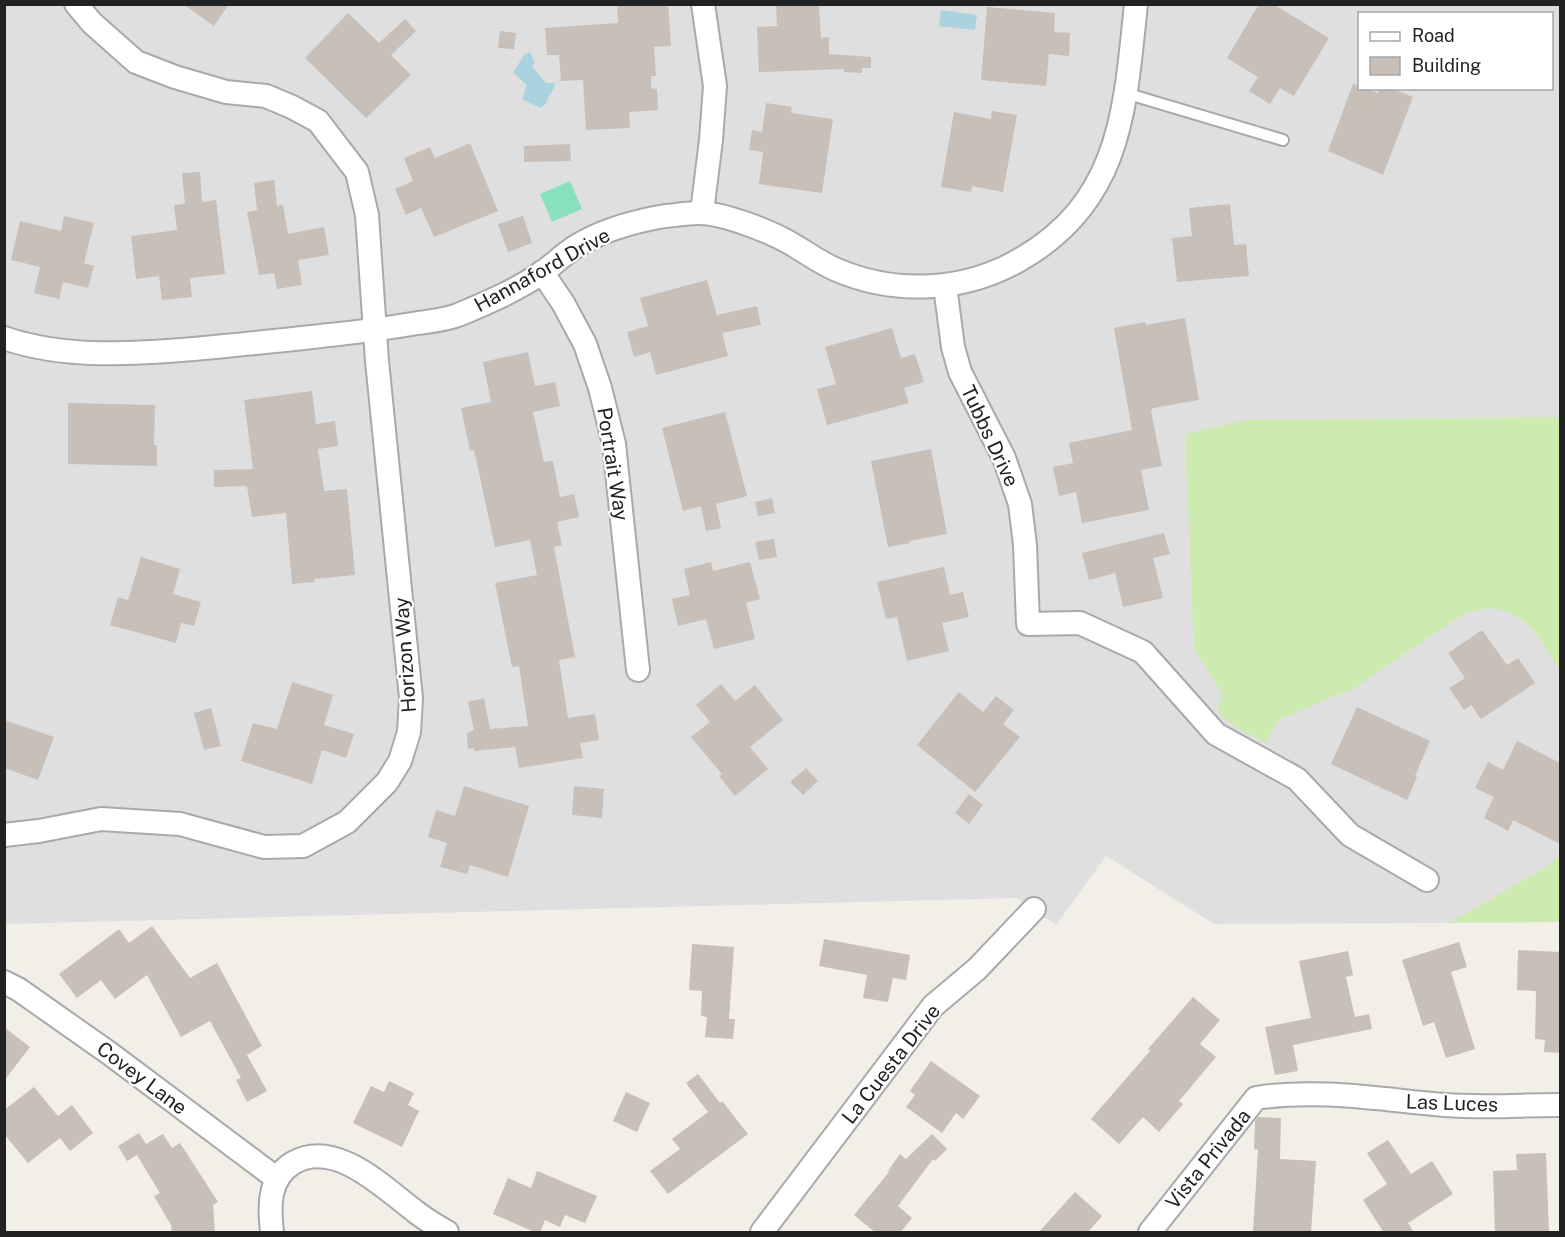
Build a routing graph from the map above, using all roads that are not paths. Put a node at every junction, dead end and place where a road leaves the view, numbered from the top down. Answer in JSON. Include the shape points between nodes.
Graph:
{"nodes":[{"id":1,"x":76,"y":4,"type":"edge"},
{"id":2,"x":703,"y":4,"type":"edge"},
{"id":3,"x":1136,"y":4,"type":"edge"},
{"id":4,"x":1125,"y":93,"type":"junction"},
{"id":5,"x":1283,"y":140,"type":"dead end"},
{"id":6,"x":702,"y":212,"type":"junction"},
{"id":7,"x":542,"y":272,"type":"junction"},
{"id":8,"x":945,"y":286,"type":"junction"},
{"id":9,"x":374,"y":330,"type":"junction"},
{"id":10,"x":4,"y":338,"type":"edge"},
{"id":11,"x":638,"y":669,"type":"dead end"},
{"id":12,"x":4,"y":835,"type":"edge"},
{"id":13,"x":1427,"y":880,"type":"dead end"},
{"id":14,"x":1034,"y":909,"type":"dead end"},
{"id":15,"x":4,"y":982,"type":"edge"},
{"id":16,"x":1344,"y":1096,"type":"joint"},
{"id":17,"x":1560,"y":1105,"type":"edge"},
{"id":18,"x":276,"y":1178,"type":"junction"},
{"id":19,"x":272,"y":1233,"type":"edge"},
{"id":20,"x":447,"y":1233,"type":"edge"},
{"id":21,"x":762,"y":1233,"type":"edge"},
{"id":22,"x":1150,"y":1233,"type":"edge"}],
"edges":[{"from":1,"to":9,"type":"street","name":"Horizon Way","via":[[136,62],[226,92],[266,96],[318,122],[357,172],[367,215]]},
{"from":2,"to":6,"type":"street","via":[[715,86]]},
{"from":3,"to":4,"type":"street","name":"Hannaford Drive"},
{"from":4,"to":5,"type":"lane"},
{"from":4,"to":8,"type":"street","name":"Hannaford Drive","via":[[1107,166],[1061,231],[1018,261]]},
{"from":6,"to":7,"type":"street","name":"Hannaford Drive","via":[[627,224],[577,245]]},
{"from":6,"to":8,"type":"street","name":"Hannaford Drive","via":[[765,231],[838,270],[877,283]]},
{"from":7,"to":9,"type":"street","name":"Hannaford Drive","via":[[453,317]]},
{"from":7,"to":11,"type":"street","name":"Portrait Way","via":[[585,344],[614,444]]},
{"from":8,"to":13,"type":"street","name":"Tubbs Drive","via":[[960,372],[1004,458],[1020,504],[1028,624],[1080,623],[1143,652],[1216,734],[1297,779],[1350,835]]},
{"from":9,"to":10,"type":"street","name":"Hannaford Drive","via":[[131,354],[73,351]]},
{"from":9,"to":12,"type":"street","name":"Horizon Way","via":[[411,698],[409,732],[400,761],[387,782],[347,822],[303,846],[264,847],[180,824],[101,819]]},
{"from":14,"to":21,"type":"street","name":"La Cuesta Drive","via":[[977,969],[933,1006]]},
{"from":15,"to":18,"type":"street","name":"Covey Lane","via":[[108,1053]]},
{"from":16,"to":17,"type":"street","name":"Las Luces","via":[[1449,1105]]},
{"from":16,"to":22,"type":"street","name":"Vista Privada","via":[[1256,1098]]},
{"from":18,"to":19,"type":"street","via":[[272,1191]]},
{"from":18,"to":20,"type":"street","via":[[302,1158],[334,1158],[380,1184]]}]}
